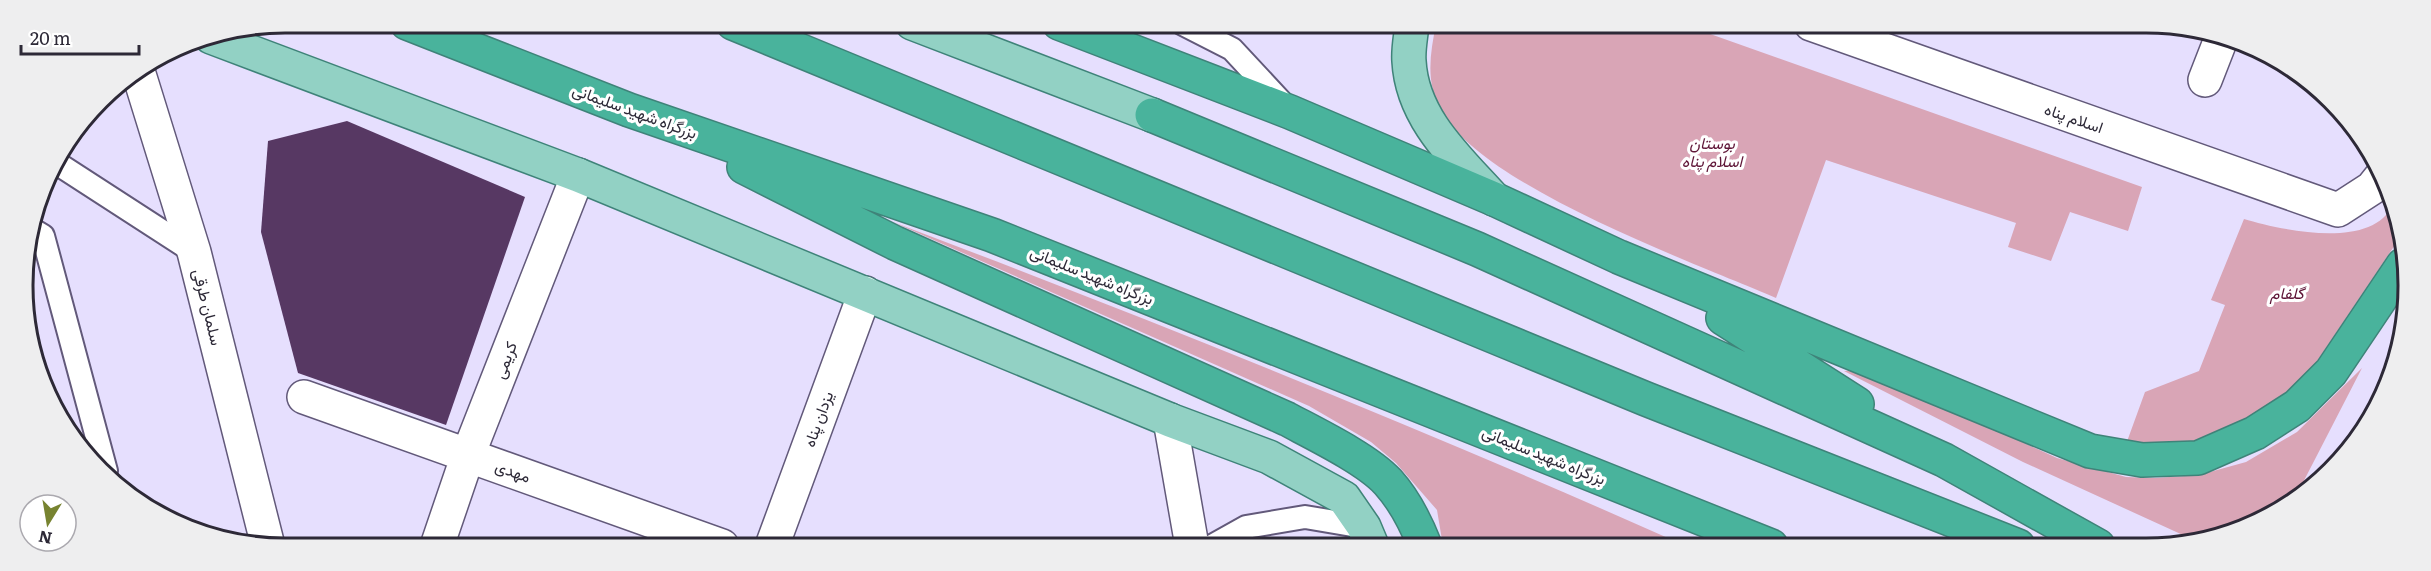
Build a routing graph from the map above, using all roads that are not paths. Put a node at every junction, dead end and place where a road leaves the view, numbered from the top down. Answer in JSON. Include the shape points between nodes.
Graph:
{"nodes":[{"id":1,"x":433,"y":33,"type":"edge"},
{"id":2,"x":757,"y":33,"type":"edge"},
{"id":3,"x":938,"y":33,"type":"edge"},
{"id":4,"x":1085,"y":33,"type":"edge"},
{"id":5,"x":1201,"y":33,"type":"edge"},
{"id":6,"x":1411,"y":33,"type":"edge"},
{"id":7,"x":1843,"y":33,"type":"edge"},
{"id":8,"x":223,"y":41,"type":"edge"},
{"id":9,"x":2219,"y":44,"type":"edge"},
{"id":10,"x":140,"y":79,"type":"edge"},
{"id":11,"x":2205,"y":80,"type":"dead end"},
{"id":12,"x":629,"y":110,"type":"junction"},
{"id":13,"x":1290,"y":112,"type":"junction"},
{"id":14,"x":1152,"y":115,"type":"joint"},
{"id":15,"x":63,"y":167,"type":"edge"},
{"id":16,"x":578,"y":175,"type":"junction"},
{"id":17,"x":2376,"y":183,"type":"edge"},
{"id":18,"x":1494,"y":199,"type":"junction"},
{"id":19,"x":39,"y":233,"type":"edge"},
{"id":20,"x":194,"y":252,"type":"junction"},
{"id":21,"x":1619,"y":257,"type":"junction"},
{"id":22,"x":2397,"y":274,"type":"edge"},
{"id":23,"x":865,"y":293,"type":"junction"},
{"id":24,"x":304,"y":397,"type":"dead end"},
{"id":25,"x":1170,"y":420,"type":"junction"},
{"id":26,"x":468,"y":455,"type":"junction"},
{"id":27,"x":103,"y":460,"type":"edge"},
{"id":28,"x":1944,"y":460,"type":"junction"},
{"id":29,"x":266,"y":537,"type":"edge"},
{"id":30,"x":1368,"y":537,"type":"edge"},
{"id":31,"x":440,"y":538,"type":"edge"},
{"id":32,"x":700,"y":538,"type":"edge"},
{"id":33,"x":774,"y":538,"type":"edge"},
{"id":34,"x":1191,"y":538,"type":"edge"},
{"id":35,"x":1226,"y":538,"type":"edge"},
{"id":36,"x":1422,"y":538,"type":"edge"},
{"id":37,"x":1751,"y":538,"type":"edge"},
{"id":38,"x":1998,"y":538,"type":"edge"},
{"id":39,"x":2084,"y":538,"type":"edge"}],
"edges":[{"from":1,"to":12,"type":"highway","name":"بزرگراه شهید سلیمانی"},
{"from":2,"to":38,"type":"highway","via":[[1635,395]]},
{"from":3,"to":14,"type":"main road"},
{"from":4,"to":13,"type":"highway"},
{"from":5,"to":13,"type":"lane","via":[[1232,48]]},
{"from":6,"to":18,"type":"main road","via":[[1411,78],[1425,119]]},
{"from":7,"to":17,"type":"street","name":"اسلام پناه","via":[[2338,210]]},
{"from":8,"to":16,"type":"main road"},
{"from":9,"to":11,"type":"street"},
{"from":10,"to":20,"type":"street","name":"سلمان طرقی"},
{"from":12,"to":36,"type":"highway","via":[[895,243],[1287,419],[1338,446],[1388,481],[1414,518]]},
{"from":12,"to":37,"type":"highway","name":"بزرگراه شهید سلیمانی","via":[[992,235]]},
{"from":13,"to":18,"type":"highway"},
{"from":14,"to":28,"type":"highway","via":[[1477,249]]},
{"from":15,"to":20,"type":"lane"},
{"from":16,"to":23,"type":"main road"},
{"from":16,"to":26,"type":"street","name":"کریمی"},
{"from":18,"to":21,"type":"highway"},
{"from":19,"to":27,"type":"lane","via":[[43,236]]},
{"from":20,"to":29,"type":"street","name":"سلمان طرقی"},
{"from":21,"to":22,"type":"highway","via":[[2090,451],[2142,460],[2198,458],[2255,434],[2297,406],[2331,372]]},
{"from":21,"to":28,"type":"highway","via":[[1758,339]]},
{"from":23,"to":25,"type":"main road"},
{"from":23,"to":33,"type":"street","name":"یزدان پناه"},
{"from":24,"to":26,"type":"street","name":"مهدی"},
{"from":25,"to":30,"type":"main road","via":[[1269,457],[1344,498]]},
{"from":25,"to":34,"type":"street"},
{"from":26,"to":31,"type":"street","name":"کریمی"},
{"from":26,"to":32,"type":"street","name":"مهدی"},
{"from":28,"to":39,"type":"highway"},
{"from":30,"to":35,"type":"lane","via":[[1305,517],[1246,527]]}]}
